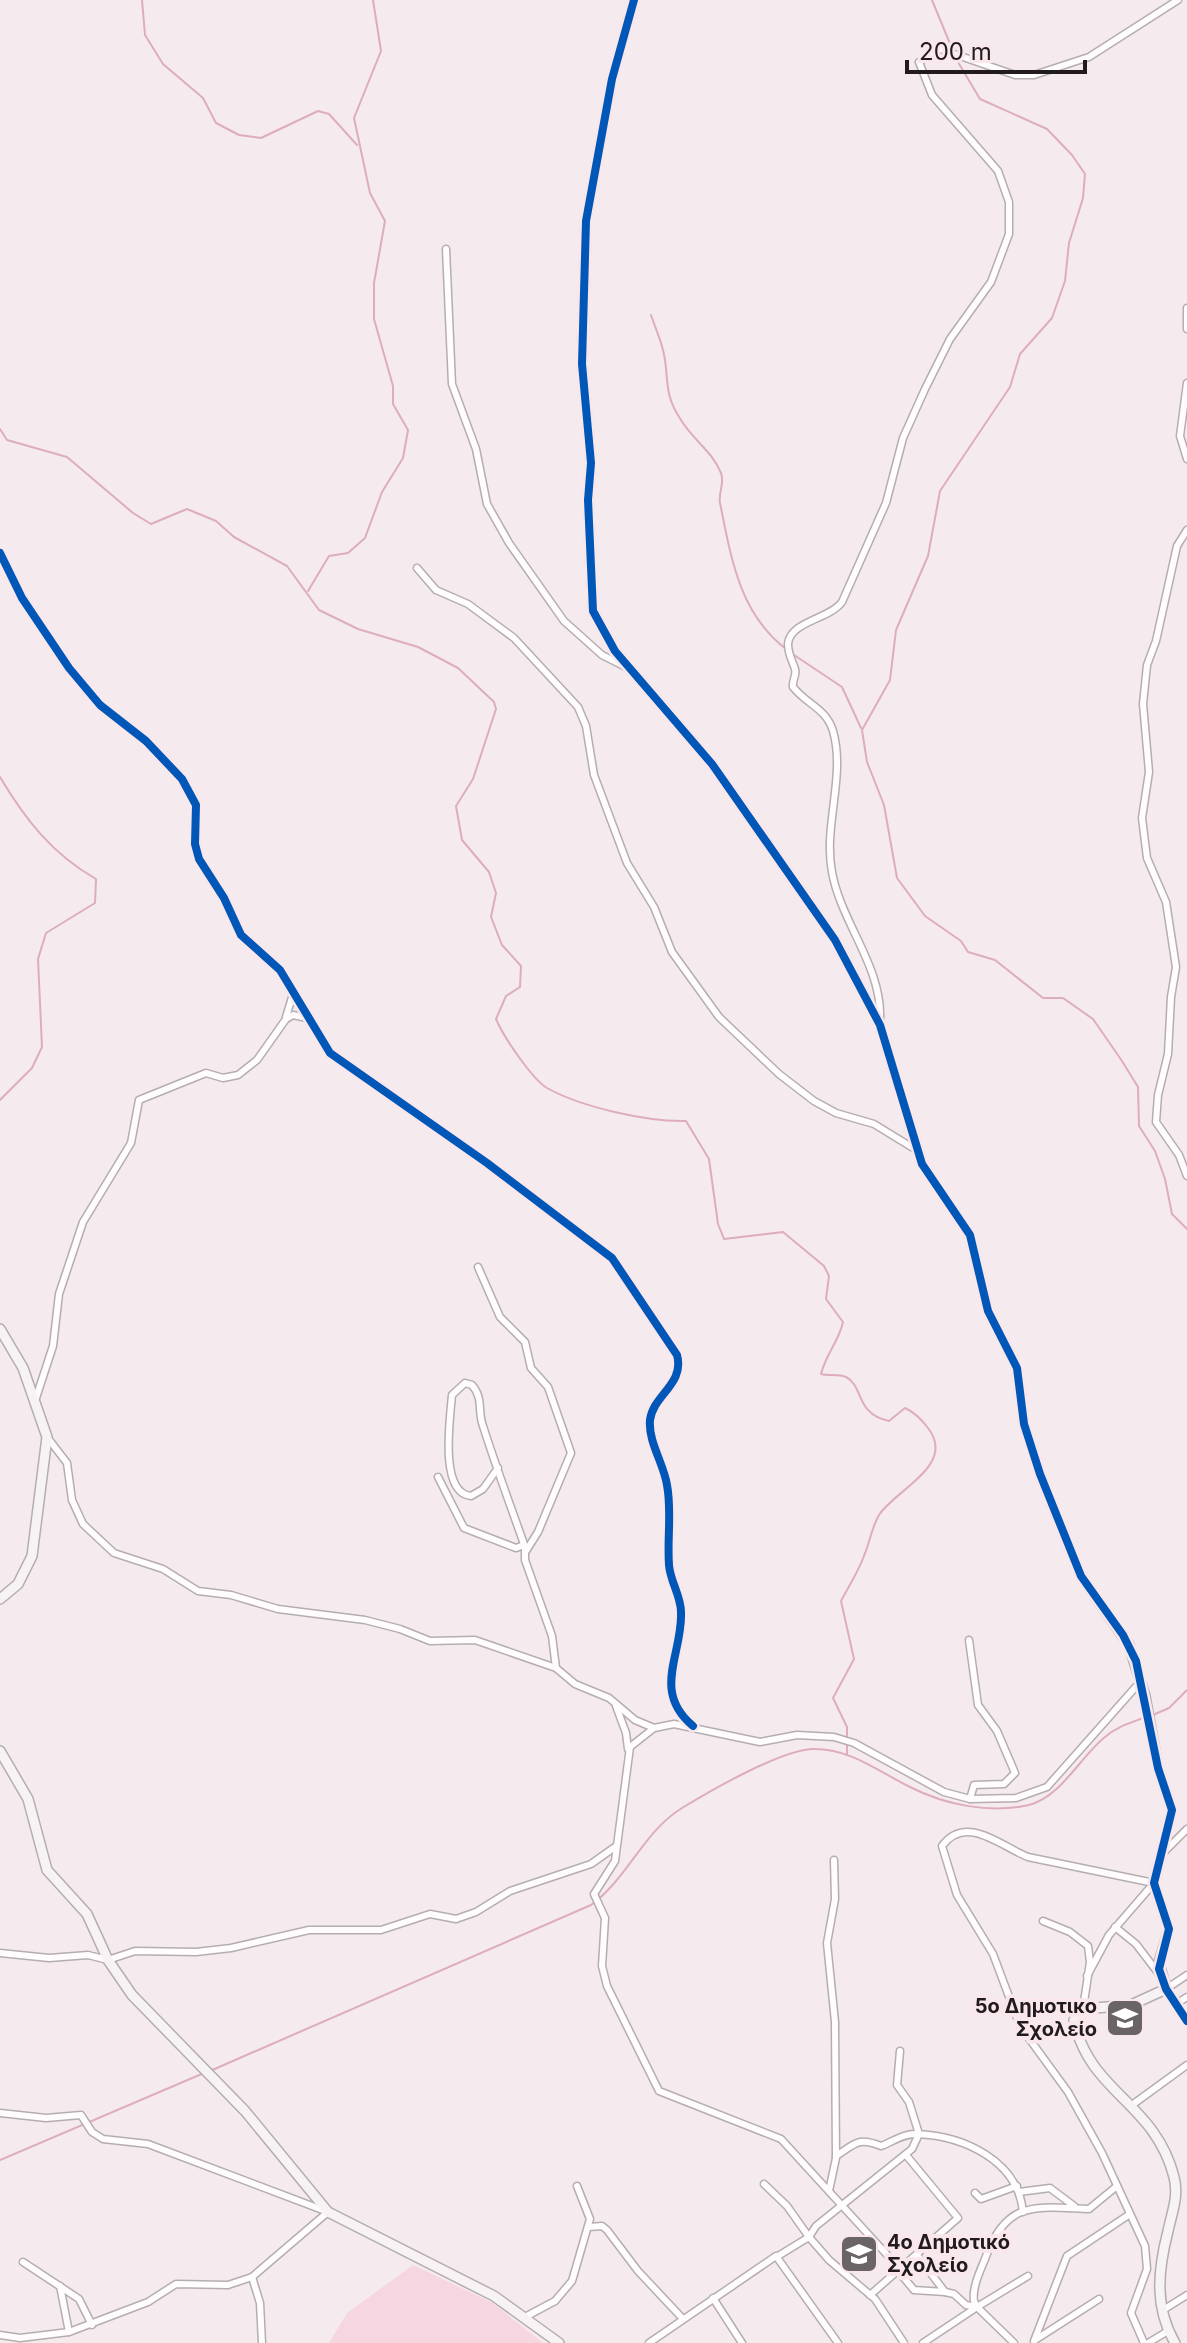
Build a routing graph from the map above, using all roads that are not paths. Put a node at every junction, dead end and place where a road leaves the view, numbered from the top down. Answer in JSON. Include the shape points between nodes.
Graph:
{"nodes":[{"id":1,"x":634,"y":0,"type":"edge"},
{"id":2,"x":1178,"y":0,"type":"edge"},
{"id":3,"x":446,"y":249,"type":"dead end"},
{"id":4,"x":1187,"y":308,"type":"edge"},
{"id":5,"x":1187,"y":329,"type":"edge"},
{"id":6,"x":1187,"y":383,"type":"edge"},
{"id":7,"x":1187,"y":459,"type":"edge"},
{"id":8,"x":1187,"y":530,"type":"edge"},
{"id":9,"x":0,"y":553,"type":"edge"},
{"id":10,"x":417,"y":568,"type":"dead end"},
{"id":11,"x":629,"y":669,"type":"junction"},
{"id":12,"x":293,"y":994,"type":"junction"},
{"id":13,"x":286,"y":1019,"type":"junction"},
{"id":14,"x":309,"y":1019,"type":"junction"},
{"id":15,"x":880,"y":1025,"type":"junction"},
{"id":16,"x":918,"y":1151,"type":"junction"},
{"id":17,"x":1187,"y":1176,"type":"edge"},
{"id":18,"x":478,"y":1267,"type":"dead end"},
{"id":19,"x":0,"y":1329,"type":"edge"},
{"id":20,"x":35,"y":1401,"type":"junction"},
{"id":21,"x":47,"y":1437,"type":"junction"},
{"id":22,"x":498,"y":1468,"type":"junction"},
{"id":23,"x":438,"y":1477,"type":"dead end"},
{"id":24,"x":525,"y":1548,"type":"junction"},
{"id":25,"x":0,"y":1599,"type":"edge"},
{"id":26,"x":969,"y":1640,"type":"dead end"},
{"id":27,"x":556,"y":1668,"type":"junction"},
{"id":28,"x":1141,"y":1681,"type":"junction"},
{"id":29,"x":614,"y":1703,"type":"junction"},
{"id":30,"x":693,"y":1726,"type":"junction"},
{"id":31,"x":654,"y":1728,"type":"junction"},
{"id":32,"x":0,"y":1751,"type":"edge"},
{"id":33,"x":628,"y":1753,"type":"junction"},
{"id":34,"x":970,"y":1799,"type":"junction"},
{"id":35,"x":1187,"y":1829,"type":"edge"},
{"id":36,"x":617,"y":1845,"type":"junction"},
{"id":37,"x":1164,"y":1852,"type":"junction"},
{"id":38,"x":834,"y":1860,"type":"dead end"},
{"id":39,"x":1154,"y":1883,"type":"junction"},
{"id":40,"x":1043,"y":1921,"type":"dead end"},
{"id":41,"x":1115,"y":1927,"type":"junction"},
{"id":42,"x":0,"y":1953,"type":"edge"},
{"id":43,"x":108,"y":1960,"type":"junction"},
{"id":44,"x":1187,"y":1975,"type":"edge"},
{"id":45,"x":1087,"y":1976,"type":"junction"},
{"id":46,"x":1162,"y":1978,"type":"junction"},
{"id":47,"x":1166,"y":1989,"type":"junction"},
{"id":48,"x":1187,"y":1997,"type":"edge"},
{"id":49,"x":1176,"y":2004,"type":"junction"},
{"id":50,"x":1083,"y":2009,"type":"junction"},
{"id":51,"x":1187,"y":2021,"type":"edge"},
{"id":52,"x":900,"y":2051,"type":"dead end"},
{"id":53,"x":1187,"y":2065,"type":"edge"},
{"id":54,"x":1132,"y":2105,"type":"junction"},
{"id":55,"x":0,"y":2113,"type":"edge"},
{"id":56,"x":919,"y":2134,"type":"junction"},
{"id":57,"x":906,"y":2155,"type":"junction"},
{"id":58,"x":836,"y":2156,"type":"junction"},
{"id":59,"x":764,"y":2184,"type":"dead end"},
{"id":60,"x":577,"y":2186,"type":"dead end"},
{"id":61,"x":1117,"y":2186,"type":"junction"},
{"id":62,"x":1018,"y":2189,"type":"junction"},
{"id":63,"x":829,"y":2191,"type":"junction"},
{"id":64,"x":975,"y":2193,"type":"dead end"},
{"id":65,"x":1187,"y":2199,"type":"edge"},
{"id":66,"x":1176,"y":2201,"type":"junction"},
{"id":67,"x":845,"y":2206,"type":"junction"},
{"id":68,"x":1074,"y":2206,"type":"junction"},
{"id":69,"x":328,"y":2212,"type":"junction"},
{"id":70,"x":1023,"y":2212,"type":"junction"},
{"id":71,"x":1130,"y":2214,"type":"junction"},
{"id":72,"x":589,"y":2227,"type":"junction"},
{"id":73,"x":809,"y":2237,"type":"junction"},
{"id":74,"x":917,"y":2255,"type":"junction"},
{"id":75,"x":775,"y":2257,"type":"junction"},
{"id":76,"x":23,"y":2262,"type":"dead end"},
{"id":77,"x":900,"y":2271,"type":"junction"},
{"id":78,"x":1028,"y":2276,"type":"dead end"},
{"id":79,"x":252,"y":2277,"type":"junction"},
{"id":80,"x":60,"y":2286,"type":"junction"},
{"id":81,"x":945,"y":2292,"type":"junction"},
{"id":82,"x":870,"y":2295,"type":"junction"},
{"id":83,"x":1187,"y":2295,"type":"edge"},
{"id":84,"x":713,"y":2298,"type":"junction"},
{"id":85,"x":1099,"y":2299,"type":"dead end"},
{"id":86,"x":977,"y":2307,"type":"junction"},
{"id":87,"x":1160,"y":2312,"type":"junction"},
{"id":88,"x":525,"y":2317,"type":"junction"},
{"id":89,"x":683,"y":2319,"type":"junction"},
{"id":90,"x":92,"y":2325,"type":"junction"},
{"id":91,"x":1168,"y":2331,"type":"junction"},
{"id":92,"x":69,"y":2332,"type":"junction"},
{"id":93,"x":0,"y":2335,"type":"edge"},
{"id":94,"x":1033,"y":2342,"type":"edge"},
{"id":95,"x":262,"y":2343,"type":"edge"},
{"id":96,"x":559,"y":2343,"type":"edge"},
{"id":97,"x":649,"y":2343,"type":"edge"},
{"id":98,"x":742,"y":2343,"type":"edge"},
{"id":99,"x":838,"y":2343,"type":"edge"},
{"id":100,"x":904,"y":2343,"type":"edge"},
{"id":101,"x":923,"y":2343,"type":"edge"},
{"id":102,"x":1014,"y":2343,"type":"edge"},
{"id":103,"x":1146,"y":2343,"type":"edge"},
{"id":104,"x":1175,"y":2343,"type":"edge"}],
"edges":[{"from":1,"to":11,"type":"street","via":[[612,79],[591,192],[582,307],[591,463],[590,596],[600,627]]},
{"from":2,"to":15,"type":"street","via":[[1089,57],[1039,74],[1015,75],[940,49],[919,62],[928,89],[998,171],[1009,202],[1009,234],[991,282],[950,339],[925,389],[903,438],[886,503],[842,602],[795,631],[788,642],[796,671],[793,687],[825,714],[835,740],[831,867],[879,991]]},
{"from":3,"to":11,"type":"street","via":[[452,384],[476,449],[487,504],[564,621],[602,655]]},
{"from":4,"to":5,"type":"street"},
{"from":6,"to":7,"type":"street","via":[[1180,436]]},
{"from":8,"to":17,"type":"street","via":[[1177,546],[1147,665],[1143,704],[1149,772],[1142,818],[1147,858],[1166,902],[1176,967],[1156,1122]]},
{"from":9,"to":12,"type":"street","via":[[22,598],[69,668],[100,705],[146,741],[182,779],[196,805],[199,859],[241,935],[275,964]]},
{"from":10,"to":16,"type":"street","via":[[436,590],[468,604],[514,638],[578,707],[594,775],[627,863],[654,907],[672,952],[706,1003],[814,1101],[884,1128]]},
{"from":11,"to":15,"type":"street","via":[[712,764],[823,920]]},
{"from":12,"to":13,"type":"street"},
{"from":12,"to":14,"type":"street"},
{"from":13,"to":14,"type":"street"},
{"from":13,"to":20,"type":"street","via":[[257,1060],[238,1075],[223,1078],[208,1072],[139,1100],[130,1148],[83,1222],[59,1294],[53,1346]]},
{"from":14,"to":30,"type":"street","via":[[330,1053],[353,1072],[487,1163],[612,1258],[677,1355],[679,1369],[653,1411],[650,1426],[668,1486],[669,1567],[681,1610],[669,1681]]},
{"from":15,"to":16,"type":"street"},
{"from":16,"to":28,"type":"street","via":[[933,1183],[970,1235],[988,1311],[1017,1368],[1024,1424],[1040,1474],[1081,1576],[1129,1645]]},
{"from":18,"to":24,"type":"street","via":[[500,1317],[525,1342],[531,1368],[548,1387],[570,1446],[570,1463]]},
{"from":19,"to":20,"type":"street"},
{"from":20,"to":21,"type":"street"},
{"from":21,"to":25,"type":"street","via":[[32,1556],[15,1588]]},
{"from":21,"to":27,"type":"street","via":[[67,1463],[72,1500],[92,1534],[114,1553],[163,1569],[192,1589],[278,1609],[365,1620],[430,1641],[470,1639]]},
{"from":22,"to":22,"type":"street","via":[[481,1419],[481,1398],[465,1383],[452,1395],[453,1483],[471,1496]]},
{"from":22,"to":24,"type":"street"},
{"from":23,"to":24,"type":"street","via":[[464,1528]]},
{"from":24,"to":27,"type":"street","via":[[552,1636]]},
{"from":26,"to":34,"type":"street","via":[[978,1705],[997,1731],[1015,1773],[1004,1784],[976,1783]]},
{"from":27,"to":29,"type":"street"},
{"from":28,"to":34,"type":"street","via":[[1047,1787],[1016,1798]]},
{"from":28,"to":37,"type":"street","via":[[1172,1810]]},
{"from":29,"to":31,"type":"street"},
{"from":29,"to":33,"type":"street"},
{"from":30,"to":31,"type":"street"},
{"from":30,"to":34,"type":"street","via":[[760,1742],[806,1735],[849,1741],[922,1782]]},
{"from":31,"to":33,"type":"street","via":[[636,1739]]},
{"from":32,"to":43,"type":"street","via":[[28,1799],[47,1870],[87,1914]]},
{"from":33,"to":36,"type":"street"},
{"from":35,"to":37,"type":"street"},
{"from":36,"to":43,"type":"street","via":[[591,1864],[510,1891],[456,1919],[430,1914],[381,1930],[309,1930],[231,1948],[135,1951]]},
{"from":36,"to":63,"type":"street","via":[[615,1861],[594,1894],[604,1914],[602,1966],[659,2091],[771,2133]]},
{"from":37,"to":39,"type":"street"},
{"from":38,"to":58,"type":"street","via":[[835,1899],[827,1943],[835,2022]]},
{"from":39,"to":41,"type":"street"},
{"from":39,"to":46,"type":"street","via":[[1169,1929],[1159,1963]]},
{"from":39,"to":61,"type":"street","via":[[1033,1859],[987,1835],[960,1834],[942,1846],[957,1895],[993,1954],[1020,2026],[1068,2092]]},
{"from":40,"to":45,"type":"street","via":[[1088,1946]]},
{"from":41,"to":45,"type":"street"},
{"from":41,"to":46,"type":"street"},
{"from":42,"to":43,"type":"street"},
{"from":43,"to":69,"type":"street","via":[[132,1995],[224,2090]]},
{"from":44,"to":47,"type":"street"},
{"from":45,"to":50,"type":"street"},
{"from":46,"to":47,"type":"street"},
{"from":47,"to":49,"type":"street"},
{"from":47,"to":50,"type":"street","via":[[1131,2005]]},
{"from":48,"to":49,"type":"street"},
{"from":49,"to":51,"type":"street"},
{"from":50,"to":54,"type":"street","via":[[1074,2020],[1090,2064]]},
{"from":52,"to":56,"type":"street","via":[[897,2085]]},
{"from":53,"to":54,"type":"street"},
{"from":54,"to":66,"type":"street","via":[[1161,2141],[1175,2180]]},
{"from":55,"to":69,"type":"street","via":[[83,2116],[97,2135],[108,2140],[148,2144]]},
{"from":56,"to":57,"type":"street"},
{"from":56,"to":58,"type":"street","via":[[881,2146],[863,2140]]},
{"from":56,"to":62,"type":"street","via":[[969,2144],[1008,2171]]},
{"from":57,"to":67,"type":"street"},
{"from":57,"to":74,"type":"street","via":[[958,2218]]},
{"from":58,"to":63,"type":"street"},
{"from":59,"to":73,"type":"street"},
{"from":60,"to":72,"type":"street","via":[[590,2212]]},
{"from":61,"to":68,"type":"street","via":[[1095,2206]]},
{"from":61,"to":71,"type":"street"},
{"from":62,"to":64,"type":"street","via":[[981,2199]]},
{"from":62,"to":68,"type":"street","via":[[1050,2188]]},
{"from":62,"to":70,"type":"street"},
{"from":63,"to":67,"type":"street"},
{"from":65,"to":66,"type":"street"},
{"from":66,"to":87,"type":"street","via":[[1162,2260]]},
{"from":67,"to":73,"type":"street"},
{"from":67,"to":77,"type":"street"},
{"from":68,"to":70,"type":"street","via":[[1035,2206]]},
{"from":69,"to":79,"type":"street"},
{"from":69,"to":88,"type":"street","via":[[485,2290]]},
{"from":70,"to":86,"type":"street","via":[[998,2228],[973,2295]]},
{"from":71,"to":94,"type":"street","via":[[1067,2256]]},
{"from":71,"to":103,"type":"street","via":[[1147,2252],[1147,2269],[1131,2313]]},
{"from":72,"to":88,"type":"street","via":[[568,2288]]},
{"from":72,"to":89,"type":"street","via":[[607,2230]]},
{"from":73,"to":75,"type":"street"},
{"from":73,"to":82,"type":"street"},
{"from":74,"to":77,"type":"street"},
{"from":74,"to":81,"type":"street"},
{"from":75,"to":84,"type":"street"},
{"from":75,"to":99,"type":"street"},
{"from":76,"to":80,"type":"street"},
{"from":77,"to":81,"type":"street","via":[[914,2290]]},
{"from":77,"to":82,"type":"street"},
{"from":78,"to":86,"type":"street"},
{"from":79,"to":90,"type":"street","via":[[234,2284],[176,2284]]},
{"from":79,"to":95,"type":"street","via":[[260,2303]]},
{"from":80,"to":90,"type":"street","via":[[79,2299]]},
{"from":80,"to":92,"type":"street"},
{"from":81,"to":86,"type":"street"},
{"from":82,"to":100,"type":"street"},
{"from":83,"to":87,"type":"street"},
{"from":84,"to":89,"type":"street"},
{"from":84,"to":98,"type":"street"},
{"from":85,"to":94,"type":"street"},
{"from":86,"to":101,"type":"street"},
{"from":86,"to":102,"type":"street"},
{"from":87,"to":91,"type":"street"},
{"from":88,"to":96,"type":"street"},
{"from":89,"to":97,"type":"street"},
{"from":90,"to":92,"type":"street"},
{"from":91,"to":103,"type":"street"},
{"from":91,"to":104,"type":"street"},
{"from":92,"to":93,"type":"street"}]}
